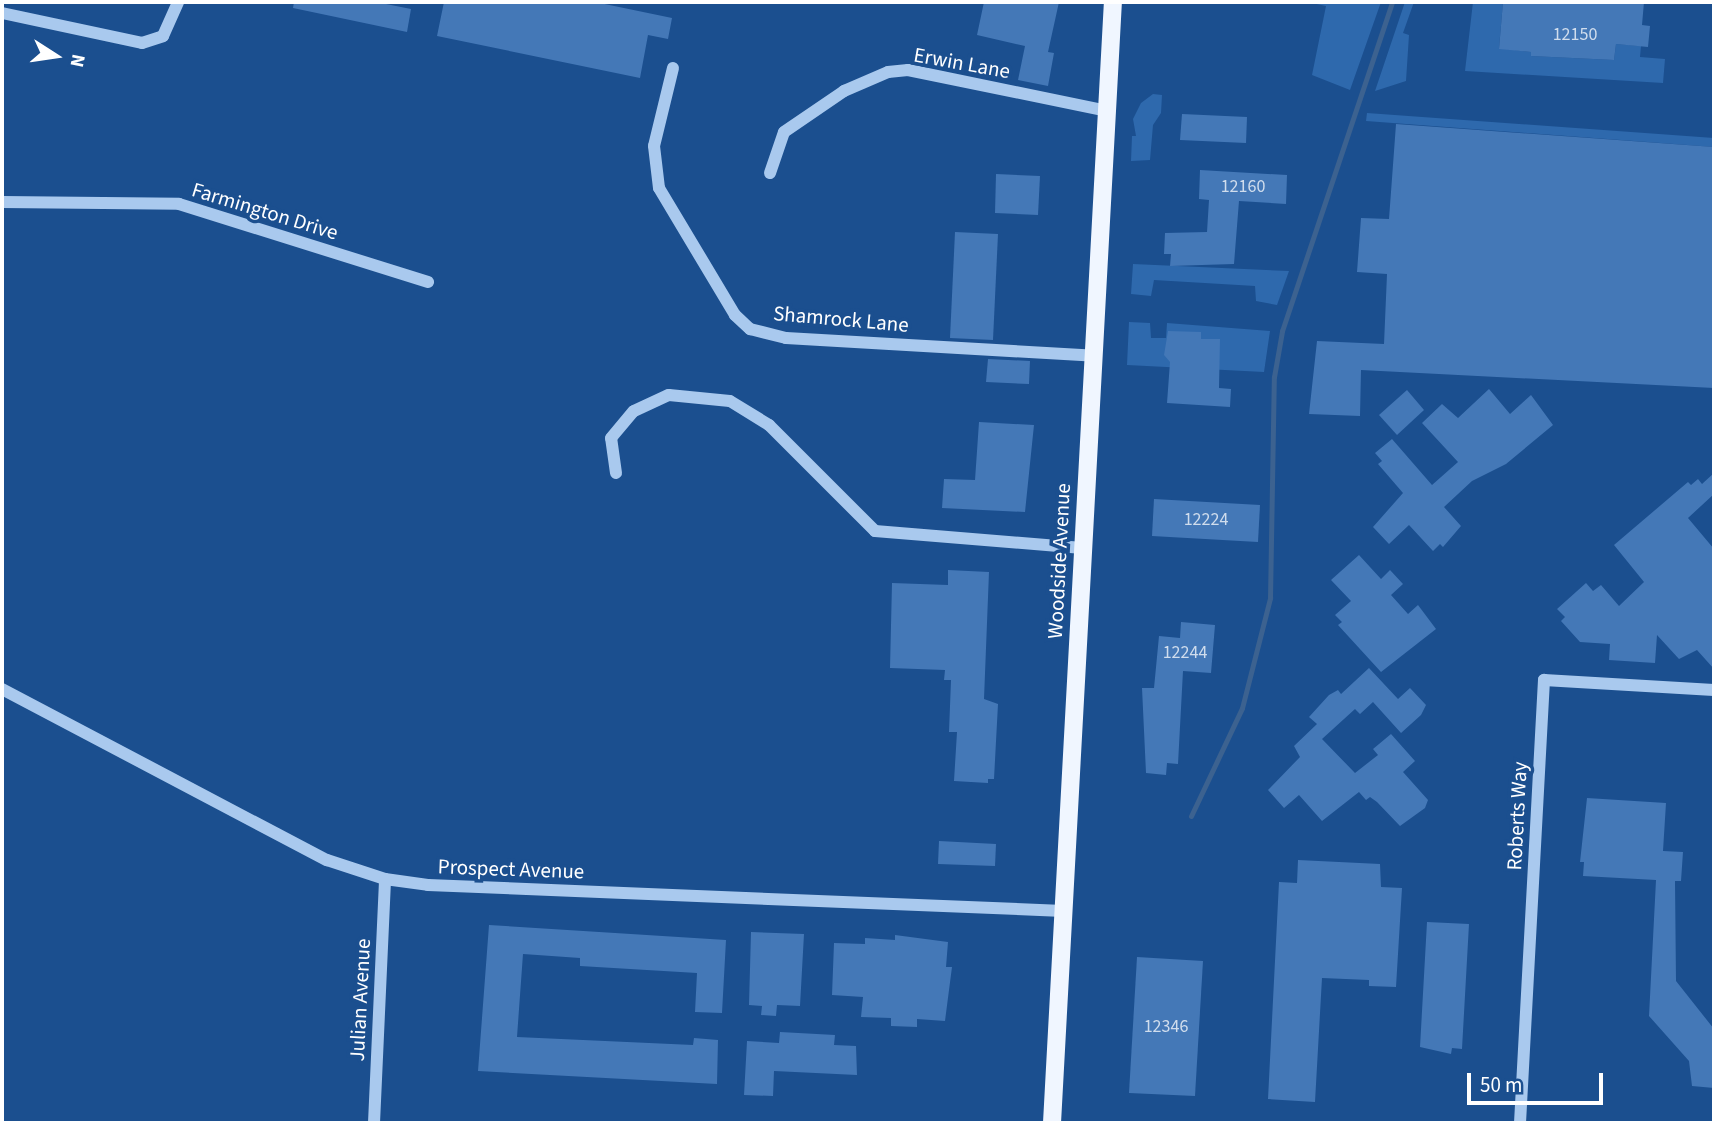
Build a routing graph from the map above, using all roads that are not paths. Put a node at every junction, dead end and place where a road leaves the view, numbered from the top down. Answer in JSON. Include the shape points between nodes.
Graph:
{"nodes":[{"id":1,"x":178,"y":2,"type":"edge"},
{"id":2,"x":1112,"y":2,"type":"edge"},
{"id":3,"x":2,"y":13,"type":"edge"},
{"id":4,"x":673,"y":68,"type":"dead end"},
{"id":5,"x":1107,"y":111,"type":"junction"},
{"id":6,"x":770,"y":173,"type":"dead end"},
{"id":7,"x":2,"y":202,"type":"edge"},
{"id":8,"x":428,"y":282,"type":"dead end"},
{"id":9,"x":1094,"y":356,"type":"junction"},
{"id":10,"x":616,"y":474,"type":"dead end"},
{"id":11,"x":1082,"y":548,"type":"junction"},
{"id":12,"x":2,"y":690,"type":"edge"},
{"id":13,"x":1714,"y":690,"type":"edge"},
{"id":14,"x":385,"y":879,"type":"junction"},
{"id":15,"x":1063,"y":911,"type":"junction"},
{"id":16,"x":374,"y":1123,"type":"edge"},
{"id":17,"x":1052,"y":1123,"type":"edge"},
{"id":18,"x":1520,"y":1123,"type":"edge"}],
"edges":[{"from":1,"to":3,"type":"street","via":[[163,36],[142,43]]},
{"from":2,"to":5,"type":"main road","name":"Woodside Avenue"},
{"from":4,"to":9,"type":"street","name":"Shamrock Lane","via":[[654,146],[659,188],[734,315],[750,329],[786,338]]},
{"from":5,"to":6,"type":"street","name":"Erwin Lane","via":[[908,70],[888,72],[844,91],[784,132]]},
{"from":5,"to":9,"type":"main road","name":"Woodside Avenue"},
{"from":7,"to":8,"type":"street","name":"Farmington Drive","via":[[179,204]]},
{"from":9,"to":11,"type":"main road","name":"Woodside Avenue"},
{"from":10,"to":11,"type":"street","via":[[611,438],[634,411],[669,395],[730,401],[769,425],[875,531]]},
{"from":11,"to":15,"type":"main road","name":"Woodside Avenue"},
{"from":12,"to":14,"type":"street","name":"Prospect Avenue","via":[[327,860]]},
{"from":13,"to":18,"type":"street","name":"Roberts Way","via":[[1544,680]]},
{"from":14,"to":15,"type":"street","name":"Prospect Avenue","via":[[428,885]]},
{"from":14,"to":16,"type":"street","name":"Julian Avenue"},
{"from":15,"to":17,"type":"main road","name":"Woodside Avenue"}]}
